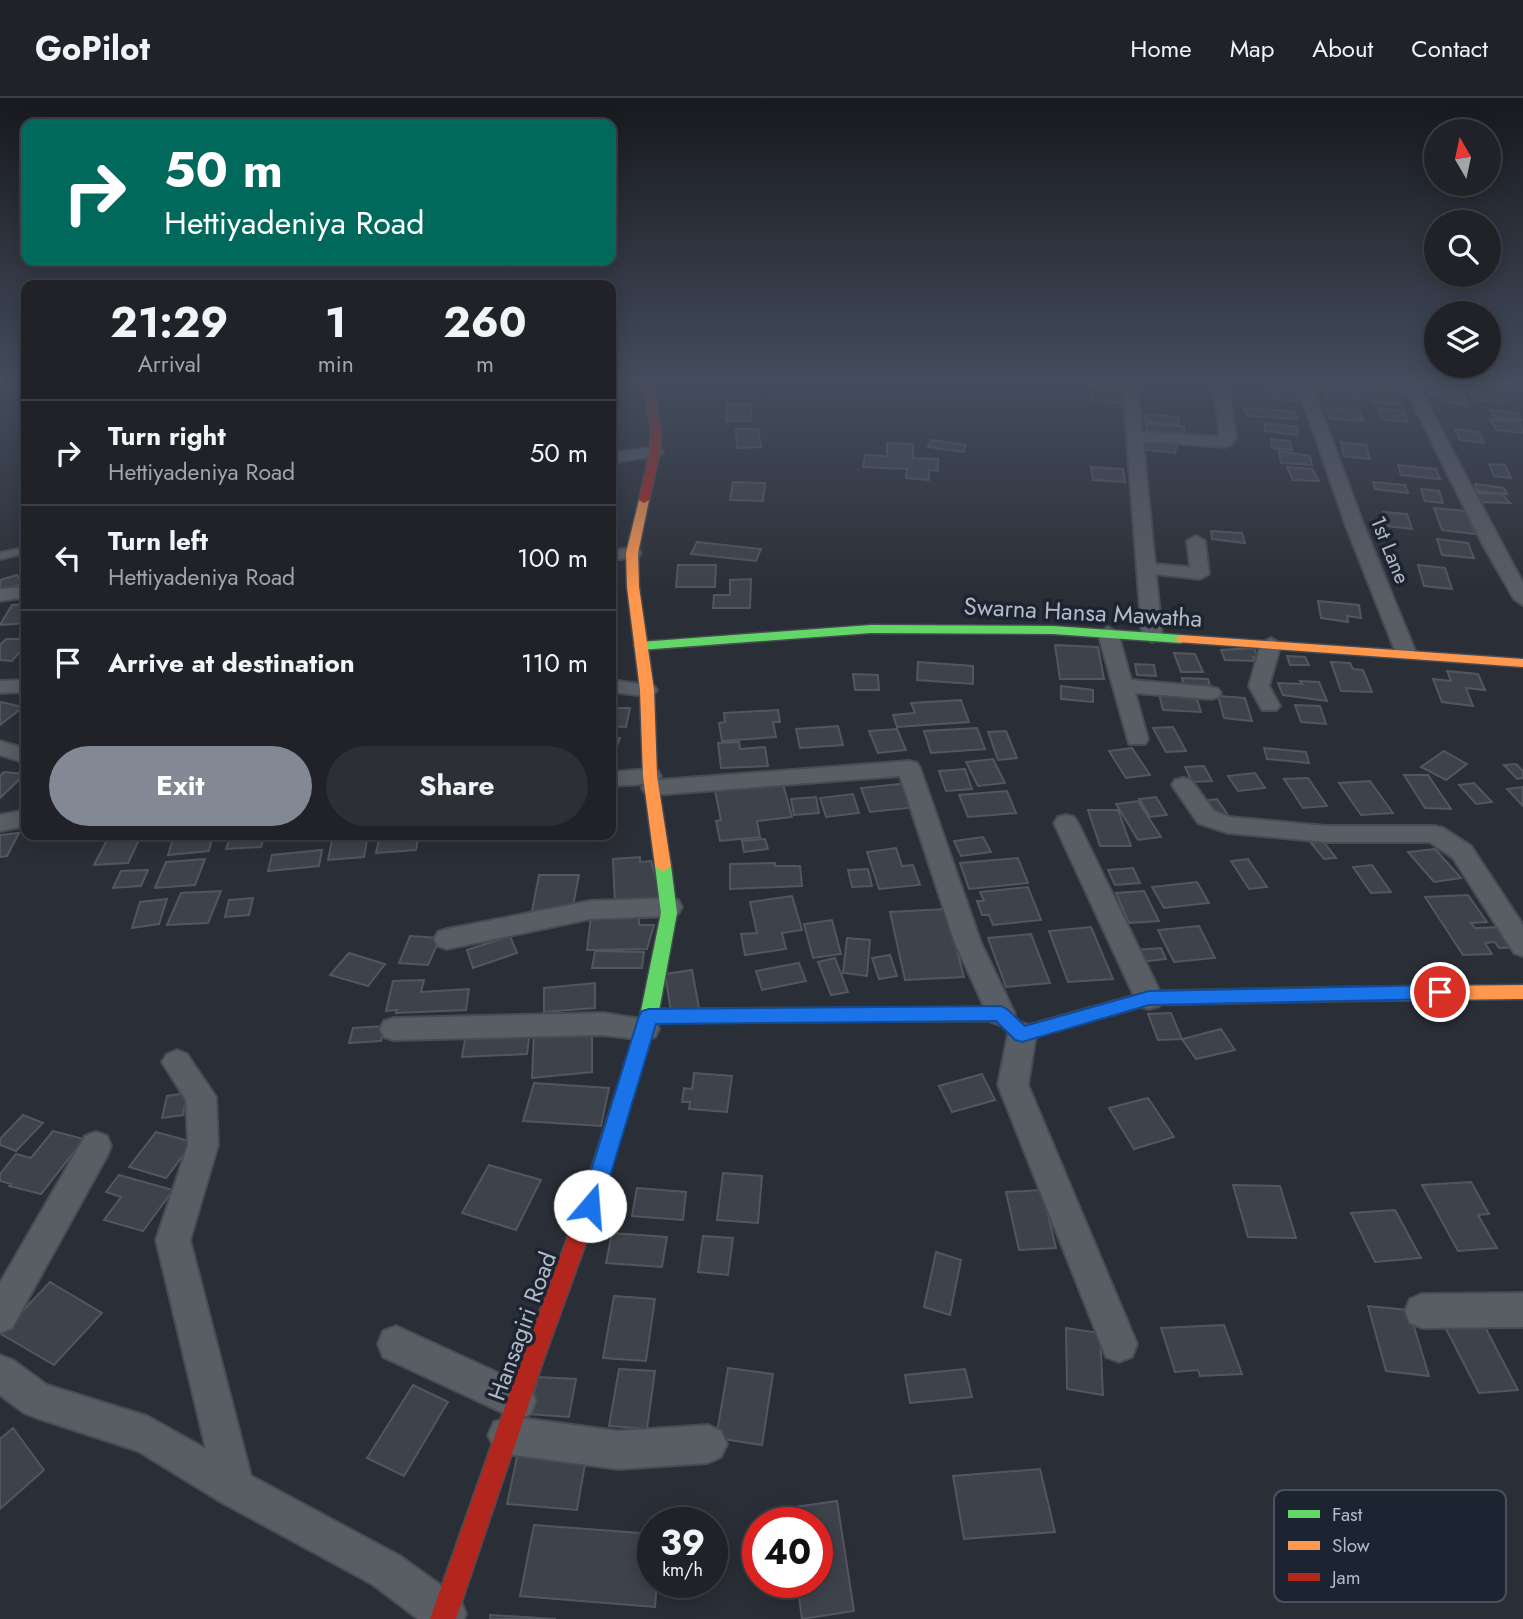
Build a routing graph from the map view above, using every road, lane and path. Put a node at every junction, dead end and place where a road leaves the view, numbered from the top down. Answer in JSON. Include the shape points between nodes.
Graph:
{"nodes":[{"id":1,"x":653,"y":455,"type":"edge"},
{"id":2,"x":1136,"y":455,"type":"edge"},
{"id":3,"x":1329,"y":455,"type":"edge"},
{"id":4,"x":1446,"y":455,"type":"edge"},
{"id":5,"x":1196,"y":541,"type":"dead end"},
{"id":6,"x":21,"y":551,"type":"edge"},
{"id":7,"x":632,"y":553,"type":"junction"},
{"id":8,"x":616,"y":555,"type":"edge"},
{"id":9,"x":0,"y":556,"type":"edge"},
{"id":10,"x":1146,"y":568,"type":"junction"},
{"id":11,"x":21,"y":593,"type":"edge"},
{"id":12,"x":0,"y":595,"type":"edge"},
{"id":13,"x":1523,"y":599,"type":"edge"},
{"id":14,"x":1108,"y":634,"type":"junction"},
{"id":15,"x":1152,"y":636,"type":"junction"},
{"id":16,"x":1271,"y":644,"type":"junction"},
{"id":17,"x":640,"y":646,"type":"junction"},
{"id":18,"x":1406,"y":653,"type":"junction"},
{"id":19,"x":1523,"y":663,"type":"edge"},
{"id":20,"x":21,"y":686,"type":"edge"},
{"id":21,"x":1123,"y":686,"type":"junction"},
{"id":22,"x":0,"y":687,"type":"edge"},
{"id":23,"x":616,"y":687,"type":"edge"},
{"id":24,"x":647,"y":690,"type":"junction"},
{"id":25,"x":1211,"y":693,"type":"dead end"},
{"id":26,"x":1269,"y":706,"type":"dead end"},
{"id":27,"x":1138,"y":739,"type":"dead end"},
{"id":28,"x":0,"y":748,"type":"edge"},
{"id":29,"x":21,"y":754,"type":"edge"},
{"id":30,"x":616,"y":779,"type":"edge"},
{"id":31,"x":651,"y":782,"type":"junction"},
{"id":32,"x":1183,"y":785,"type":"dead end"},
{"id":33,"x":21,"y":819,"type":"edge"},
{"id":34,"x":0,"y":823,"type":"edge"},
{"id":35,"x":1066,"y":823,"type":"dead end"},
{"id":36,"x":668,"y":907,"type":"junction"},
{"id":37,"x":447,"y":939,"type":"dead end"},
{"id":38,"x":1523,"y":946,"type":"edge"},
{"id":39,"x":1523,"y":992,"type":"edge"},
{"id":40,"x":1149,"y":998,"type":"junction"},
{"id":41,"x":647,"y":1023,"type":"junction"},
{"id":42,"x":1011,"y":1024,"type":"junction"},
{"id":43,"x":394,"y":1029,"type":"dead end"},
{"id":44,"x":177,"y":1062,"type":"dead end"},
{"id":45,"x":96,"y":1146,"type":"dead end"},
{"id":46,"x":1523,"y":1310,"type":"edge"},
{"id":47,"x":1422,"y":1311,"type":"dead end"},
{"id":48,"x":0,"y":1316,"type":"edge"},
{"id":49,"x":396,"y":1344,"type":"dead end"},
{"id":50,"x":1119,"y":1344,"type":"dead end"},
{"id":51,"x":0,"y":1373,"type":"edge"},
{"id":52,"x":512,"y":1418,"type":"junction"},
{"id":53,"x":708,"y":1444,"type":"dead end"},
{"id":54,"x":235,"y":1488,"type":"junction"},
{"id":55,"x":444,"y":1617,"type":"edge"}],
"edges":[{"from":1,"to":7,"type":"street","name":"Hansagiri Road"},
{"from":2,"to":10,"type":"street"},
{"from":3,"to":18,"type":"street","name":"1st Lane"},
{"from":4,"to":13,"type":"street"},
{"from":5,"to":10,"type":"street","via":[[1202,580]]},
{"from":6,"to":9,"type":"lane"},
{"from":7,"to":8,"type":"street"},
{"from":7,"to":17,"type":"street","name":"Hansagiri Road"},
{"from":10,"to":15,"type":"street"},
{"from":11,"to":12,"type":"street"},
{"from":14,"to":15,"type":"street","name":"Swarna Hansa Mawatha"},
{"from":14,"to":17,"type":"street","name":"Swarna Hansa Mawatha","via":[[871,629]]},
{"from":14,"to":21,"type":"street"},
{"from":15,"to":16,"type":"street","name":"Swarna Hansa Mawatha"},
{"from":16,"to":18,"type":"street","name":"Swarna Hansa Mawatha"},
{"from":16,"to":26,"type":"street","via":[[1259,686]]},
{"from":17,"to":24,"type":"street","name":"Hansagiri Road"},
{"from":18,"to":19,"type":"street","name":"Swarna Hansa Mawatha"},
{"from":20,"to":22,"type":"street"},
{"from":21,"to":25,"type":"street"},
{"from":21,"to":27,"type":"street"},
{"from":23,"to":24,"type":"street"},
{"from":24,"to":31,"type":"street","name":"Hansagiri Road"},
{"from":28,"to":29,"type":"street"},
{"from":30,"to":31,"type":"street"},
{"from":31,"to":36,"type":"street","name":"Hansagiri Road"},
{"from":31,"to":42,"type":"street","via":[[909,768],[968,943]]},
{"from":32,"to":38,"type":"street","via":[[1206,817],[1228,825],[1326,834],[1435,834],[1462,852]]},
{"from":33,"to":34,"type":"street"},
{"from":35,"to":40,"type":"street"},
{"from":36,"to":37,"type":"street","via":[[590,910]]},
{"from":36,"to":41,"type":"street","name":"Hansagiri Road"},
{"from":39,"to":40,"type":"street"},
{"from":40,"to":42,"type":"street"},
{"from":41,"to":42,"type":"street"},
{"from":41,"to":43,"type":"street"},
{"from":41,"to":52,"type":"street","name":"Hansagiri Road","via":[[590,1206]]},
{"from":42,"to":50,"type":"street","via":[[1013,1085]]},
{"from":44,"to":54,"type":"street","via":[[201,1097],[203,1144],[173,1240]]},
{"from":45,"to":48,"type":"street"},
{"from":46,"to":47,"type":"street"},
{"from":49,"to":52,"type":"street"},
{"from":51,"to":54,"type":"street","via":[[37,1400],[147,1435]]},
{"from":52,"to":53,"type":"street","via":[[618,1450]]},
{"from":52,"to":55,"type":"street","name":"Hansagiri Road"},
{"from":54,"to":55,"type":"street","via":[[386,1570]]}]}
